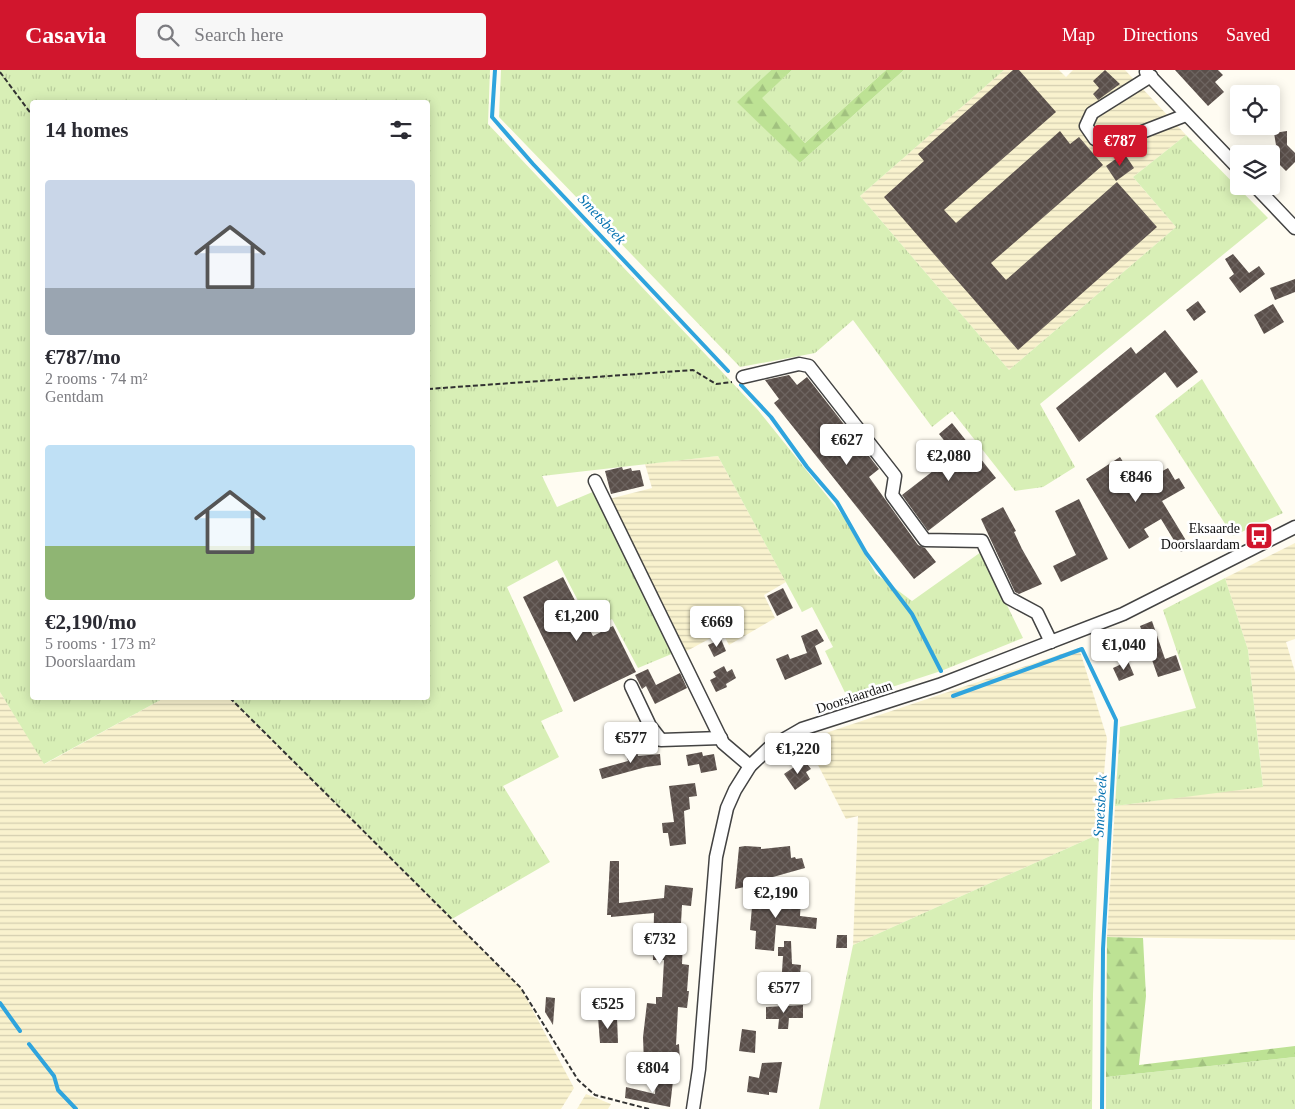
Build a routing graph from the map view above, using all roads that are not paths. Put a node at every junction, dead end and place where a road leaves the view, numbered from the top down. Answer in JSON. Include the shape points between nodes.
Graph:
{"nodes":[{"id":1,"x":1148,"y":73,"type":"edge"},
{"id":2,"x":1186,"y":115,"type":"junction"},
{"id":3,"x":1230,"y":161,"type":"edge"},
{"id":4,"x":1264,"y":195,"type":"edge"},
{"id":5,"x":1295,"y":228,"type":"edge"},
{"id":6,"x":743,"y":377,"type":"road end"},
{"id":7,"x":595,"y":480,"type":"dead end"},
{"id":8,"x":1295,"y":527,"type":"edge"},
{"id":9,"x":1051,"y":642,"type":"junction"},
{"id":10,"x":631,"y":686,"type":"dead end"},
{"id":11,"x":722,"y":741,"type":"junction"},
{"id":12,"x":659,"y":748,"type":"dead end"},
{"id":13,"x":750,"y":766,"type":"junction"},
{"id":14,"x":692,"y":1109,"type":"edge"}],
"edges":[{"from":1,"to":2,"type":"street"},
{"from":1,"to":2,"type":"street","via":[[1092,113],[1086,126],[1095,139],[1106,146]]},
{"from":2,"to":3,"type":"street"},
{"from":4,"to":5,"type":"street"},
{"from":6,"to":9,"type":"street","via":[[799,364],[809,366],[895,476],[892,495],[925,540],[982,541],[1009,598],[1037,613]]},
{"from":7,"to":11,"type":"street"},
{"from":8,"to":9,"type":"street","name":"Doorslaardam","via":[[1123,614]]},
{"from":9,"to":13,"type":"street","name":"Doorslaardam","via":[[940,685],[802,730],[777,743]]},
{"from":10,"to":11,"type":"street","via":[[650,726],[661,740]]},
{"from":11,"to":12,"type":"street"},
{"from":11,"to":13,"type":"street"},
{"from":13,"to":14,"type":"street","name":"Doorslaardam","via":[[734,790],[719,839],[699,1069]]}]}
